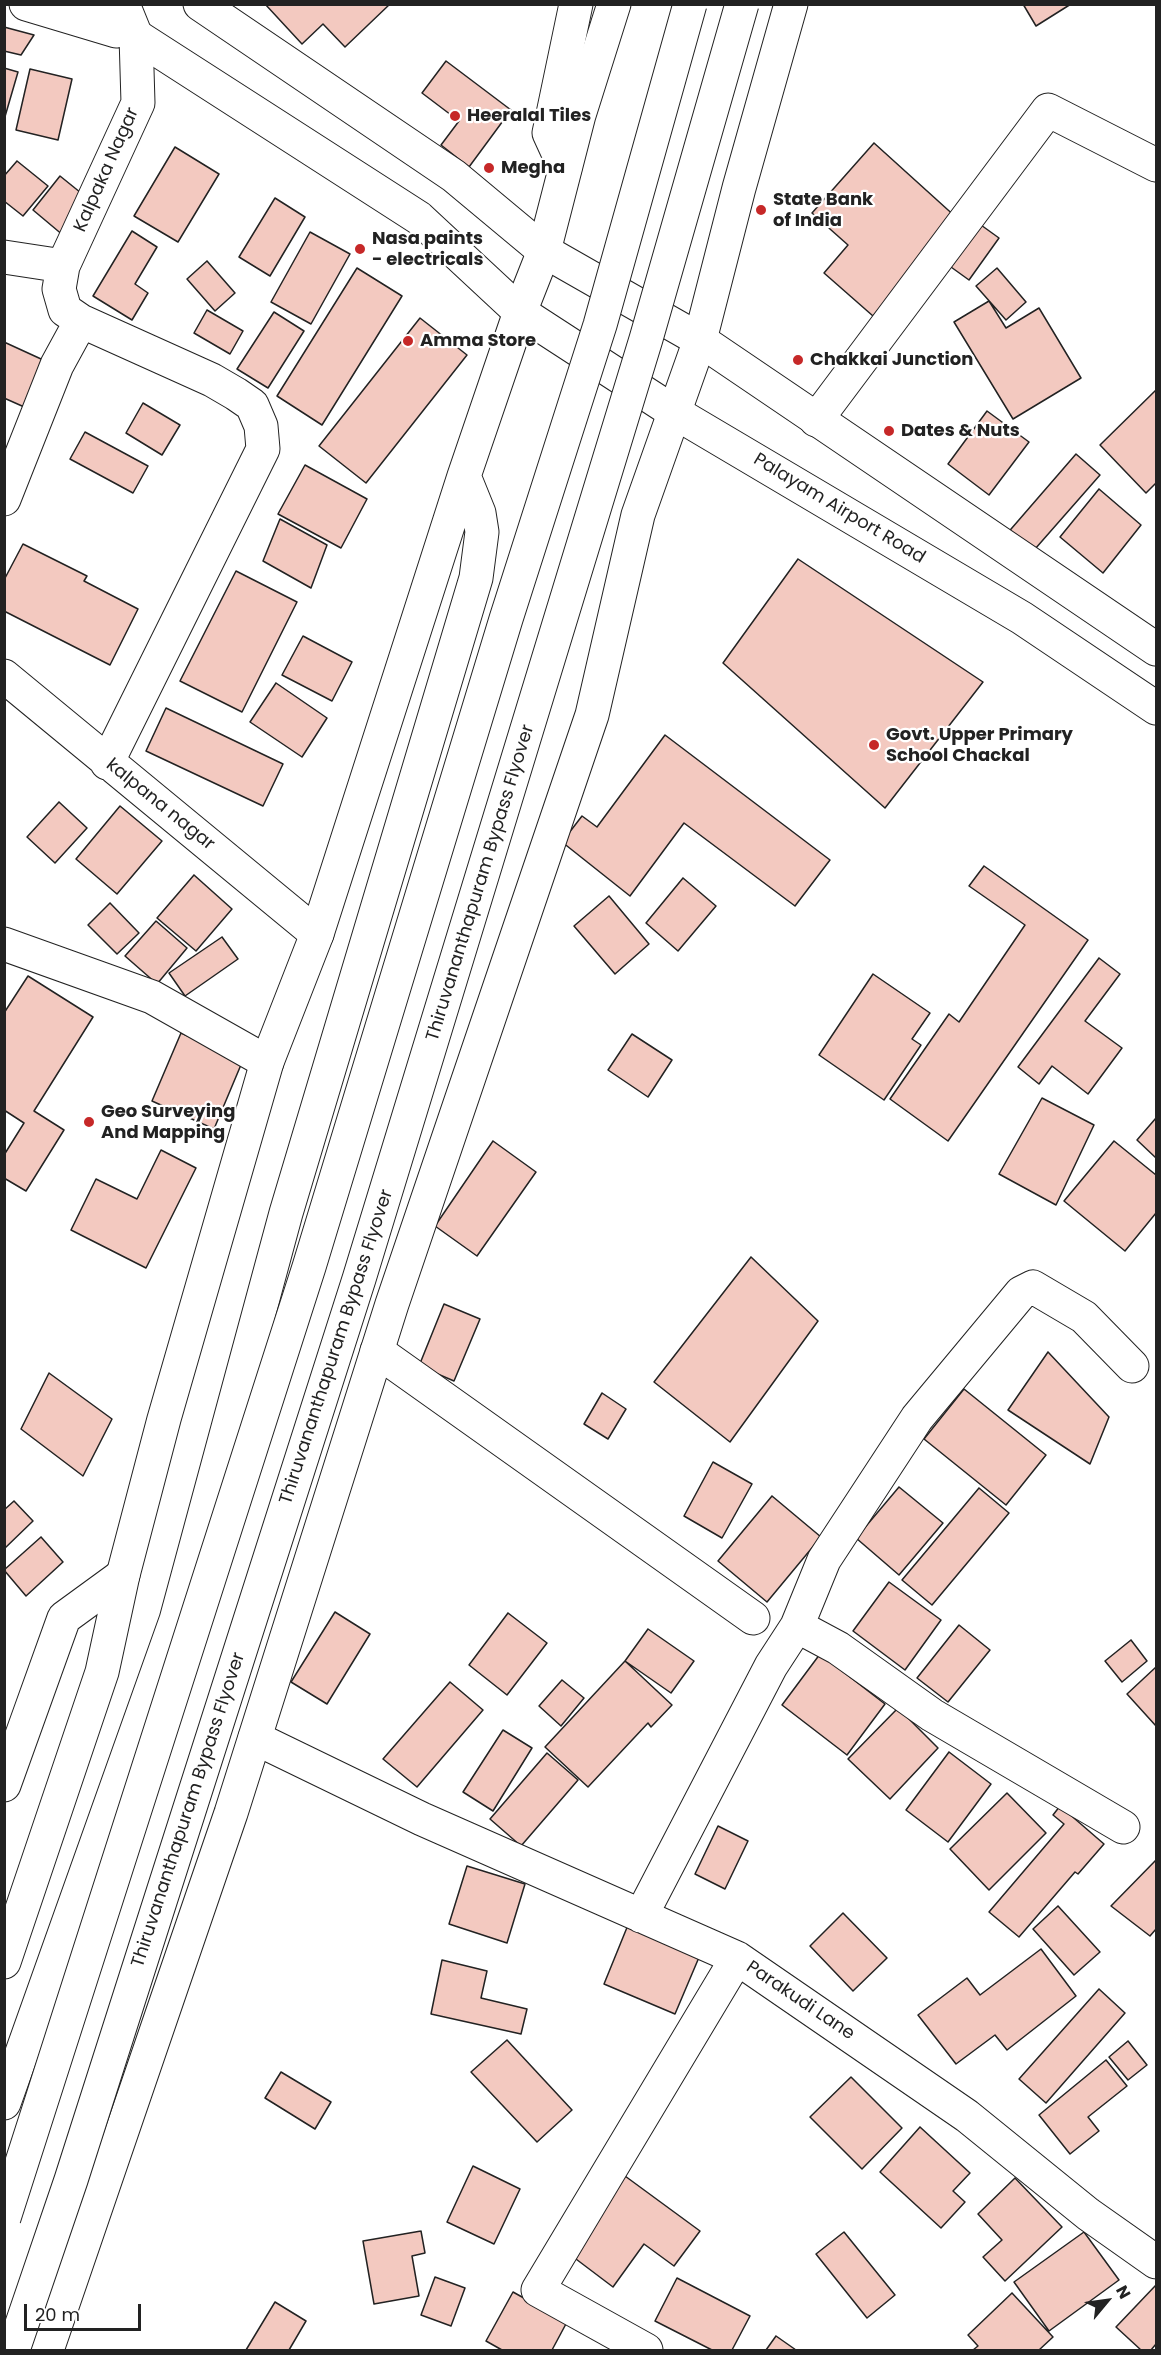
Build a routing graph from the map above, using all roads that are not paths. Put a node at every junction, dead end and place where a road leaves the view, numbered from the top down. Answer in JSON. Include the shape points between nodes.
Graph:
{"nodes":[{"id":1,"x":26,"y":4,"type":"edge"},
{"id":2,"x":81,"y":4,"type":"edge"},
{"id":3,"x":123,"y":4,"type":"edge"},
{"id":4,"x":200,"y":4,"type":"edge"},
{"id":5,"x":576,"y":4,"type":"edge"},
{"id":6,"x":614,"y":4,"type":"edge"},
{"id":7,"x":690,"y":4,"type":"edge"},
{"id":8,"x":742,"y":4,"type":"edge"},
{"id":9,"x":791,"y":4,"type":"edge"},
{"id":10,"x":136,"y":36,"type":"junction"},
{"id":11,"x":1156,"y":165,"type":"edge"},
{"id":12,"x":565,"y":168,"type":"junction"},
{"id":13,"x":544,"y":251,"type":"junction"},
{"id":14,"x":4,"y":256,"type":"edge"},
{"id":15,"x":63,"y":266,"type":"junction"},
{"id":16,"x":520,"y":312,"type":"junction"},
{"id":17,"x":81,"y":321,"type":"junction"},
{"id":18,"x":700,"y":340,"type":"junction"},
{"id":19,"x":674,"y":412,"type":"junction"},
{"id":20,"x":816,"y":420,"type":"junction"},
{"id":21,"x":464,"y":476,"type":"junction"},
{"id":22,"x":4,"y":499,"type":"edge"},
{"id":23,"x":1156,"y":649,"type":"edge"},
{"id":24,"x":4,"y":676,"type":"edge"},
{"id":25,"x":1156,"y":708,"type":"edge"},
{"id":26,"x":107,"y":763,"type":"junction"},
{"id":27,"x":317,"y":934,"type":"junction"},
{"id":28,"x":4,"y":944,"type":"edge"},
{"id":29,"x":267,"y":1062,"type":"junction"},
{"id":30,"x":377,"y":1352,"type":"junction"},
{"id":31,"x":1132,"y":1366,"type":"dead end"},
{"id":32,"x":123,"y":1575,"type":"junction"},
{"id":33,"x":753,"y":1618,"type":"dead end"},
{"id":34,"x":797,"y":1626,"type":"junction"},
{"id":35,"x":255,"y":1738,"type":"junction"},
{"id":36,"x":4,"y":1785,"type":"edge"},
{"id":37,"x":1123,"y":1827,"type":"dead end"},
{"id":38,"x":641,"y":1916,"type":"junction"},
{"id":39,"x":737,"y":1958,"type":"junction"},
{"id":40,"x":4,"y":1962,"type":"edge"},
{"id":41,"x":4,"y":2103,"type":"edge"},
{"id":42,"x":4,"y":2218,"type":"edge"},
{"id":43,"x":1156,"y":2262,"type":"edge"},
{"id":44,"x":13,"y":2350,"type":"edge"},
{"id":45,"x":47,"y":2350,"type":"edge"},
{"id":46,"x":646,"y":2350,"type":"edge"}],
"edges":[{"from":1,"to":10,"type":"main road"},
{"from":2,"to":10,"type":"main road"},
{"from":3,"to":10,"type":"main road"},
{"from":4,"to":13,"type":"main road","via":[[454,176]]},
{"from":5,"to":12,"type":"main road","via":[[549,134]]},
{"from":6,"to":12,"type":"main road"},
{"from":7,"to":42,"type":"main road","bridge":true,"via":[[600,325],[309,1267]]},
{"from":8,"to":44,"type":"main road","name":"Thiruvananthapuram Bypass Flyover","bridge":true,"via":[[646,339],[359,1279]]},
{"from":9,"to":18,"type":"main road"},
{"from":10,"to":15,"type":"main road","name":"Kalpaka Nagar","via":[[138,103]]},
{"from":10,"to":16,"type":"main road","name":"Palayam Airport Road","via":[[419,218]]},
{"from":11,"to":20,"type":"main road","via":[[1048,110]]},
{"from":12,"to":13,"type":"main road"},
{"from":13,"to":16,"type":"main road"},
{"from":13,"to":18,"type":"main road"},
{"from":14,"to":15,"type":"main road"},
{"from":15,"to":17,"type":"main road","name":"Kalpaka Nagar","via":[[59,290],[65,310]]},
{"from":16,"to":19,"type":"main road","name":"Palayam Airport Road"},
{"from":16,"to":21,"type":"main road"},
{"from":17,"to":22,"type":"main road","via":[[57,365]]},
{"from":17,"to":26,"type":"main road","via":[[212,380],[252,405],[261,426],[263,449]]},
{"from":18,"to":19,"type":"main road"},
{"from":18,"to":20,"type":"main road"},
{"from":19,"to":25,"type":"main road","name":"Palayam Airport Road","via":[[1022,618]]},
{"from":19,"to":30,"type":"main road","via":[[638,516],[592,715]]},
{"from":20,"to":23,"type":"main road"},
{"from":21,"to":27,"type":"main road"},
{"from":21,"to":41,"type":"main road","via":[[481,523],[476,578],[286,1213],[176,1620]]},
{"from":24,"to":26,"type":"main road","name":"kalpana nagar"},
{"from":26,"to":27,"type":"main road","name":"kalpana nagar"},
{"from":27,"to":29,"type":"main road"},
{"from":28,"to":29,"type":"main road","via":[[152,997]]},
{"from":29,"to":32,"type":"main road"},
{"from":30,"to":33,"type":"main road"},
{"from":30,"to":35,"type":"main road"},
{"from":31,"to":34,"type":"main road","via":[[1084,1317],[1033,1287],[1021,1293],[917,1418],[824,1560]]},
{"from":32,"to":36,"type":"main road","via":[[64,1618]]},
{"from":32,"to":40,"type":"main road","via":[[102,1672]]},
{"from":34,"to":37,"type":"main road","via":[[838,1648],[932,1715]]},
{"from":34,"to":38,"type":"main road","via":[[771,1666]]},
{"from":35,"to":38,"type":"main road","via":[[432,1823]]},
{"from":35,"to":45,"type":"main road"},
{"from":38,"to":39,"type":"main road"},
{"from":39,"to":43,"type":"main road","name":"Parakudi Lane","via":[[967,2116],[1088,2214]]},
{"from":39,"to":46,"type":"main road","name":"Parakudi Lane","via":[[538,2290]]}]}
